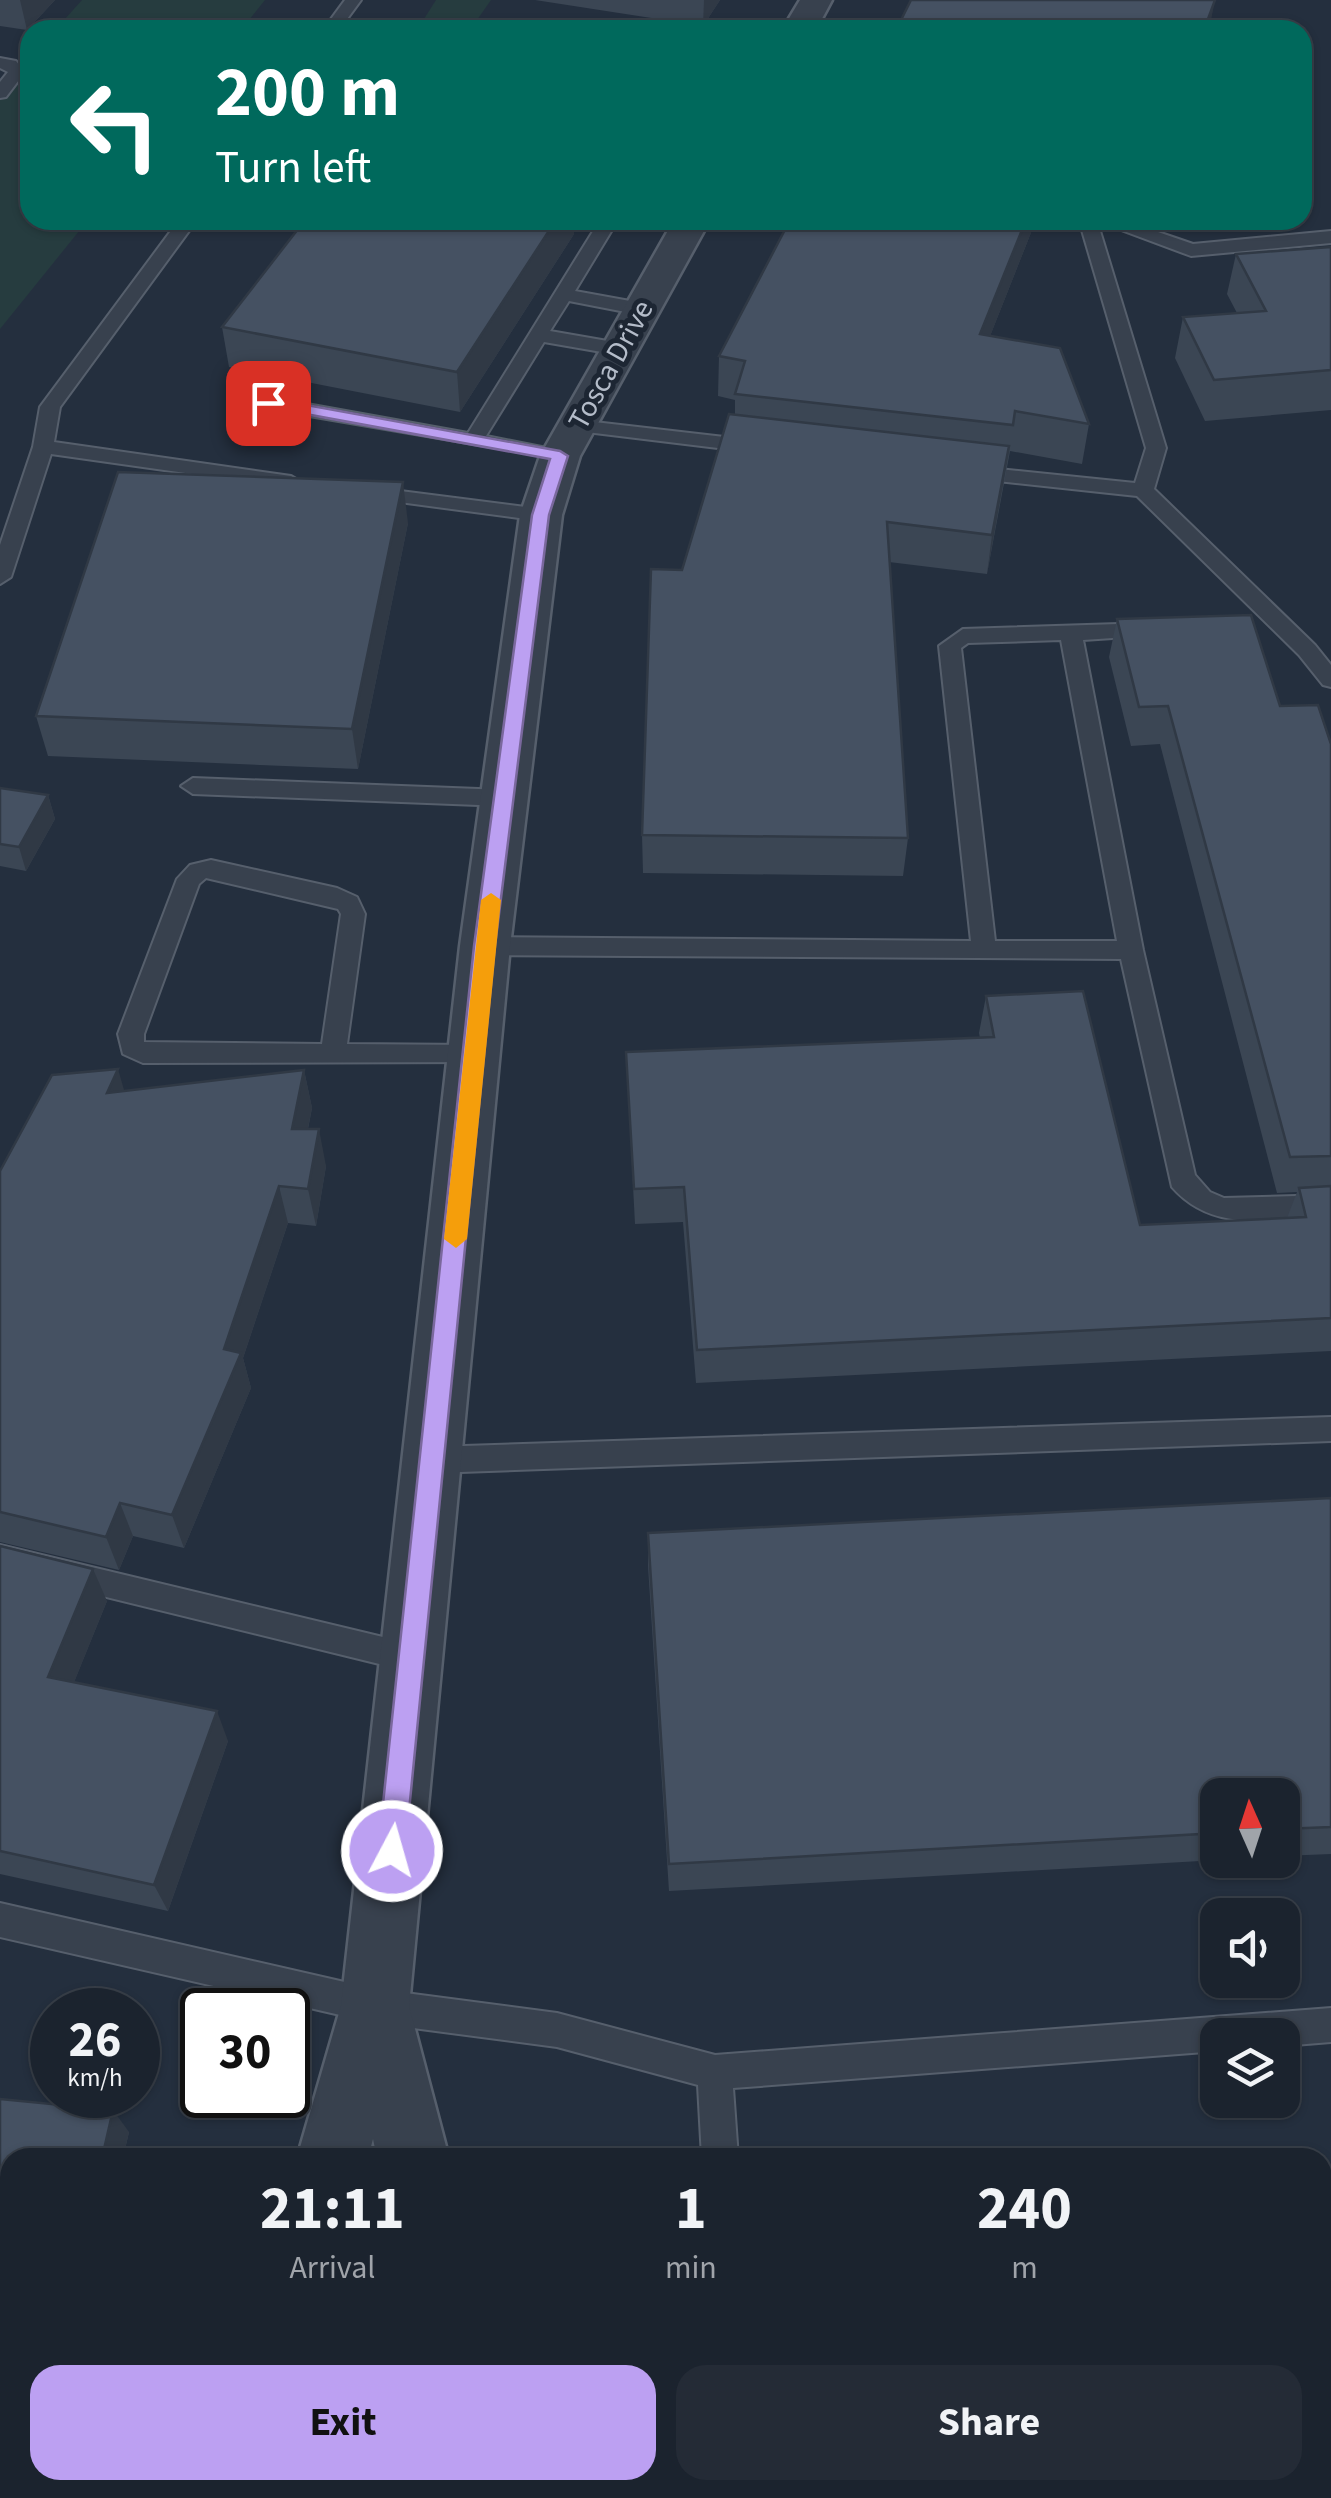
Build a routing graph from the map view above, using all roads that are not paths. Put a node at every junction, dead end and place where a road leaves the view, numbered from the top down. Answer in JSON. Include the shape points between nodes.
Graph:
{"nodes":[{"id":1,"x":0,"y":63,"type":"edge"},
{"id":2,"x":0,"y":93,"type":"edge"},
{"id":3,"x":181,"y":230,"type":"edge"},
{"id":4,"x":604,"y":230,"type":"edge"},
{"id":5,"x":678,"y":230,"type":"edge"},
{"id":6,"x":1091,"y":230,"type":"edge"},
{"id":7,"x":1134,"y":230,"type":"edge"},
{"id":8,"x":1331,"y":238,"type":"edge"},
{"id":9,"x":564,"y":294,"type":"junction"},
{"id":10,"x":641,"y":310,"type":"junction"},
{"id":11,"x":540,"y":334,"type":"junction"},
{"id":12,"x":619,"y":350,"type":"junction"},
{"id":13,"x":268,"y":403,"type":"dead end"},
{"id":14,"x":474,"y":440,"type":"junction"},
{"id":15,"x":568,"y":441,"type":"junction"},
{"id":16,"x":42,"y":448,"type":"junction"},
{"id":17,"x":786,"y":450,"type":"edge"},
{"id":18,"x":958,"y":470,"type":"edge"},
{"id":19,"x":317,"y":486,"type":"edge"},
{"id":20,"x":1143,"y":490,"type":"junction"},
{"id":21,"x":356,"y":491,"type":"edge"},
{"id":22,"x":540,"y":515,"type":"junction"},
{"id":23,"x":0,"y":577,"type":"edge"},
{"id":24,"x":1282,"y":626,"type":"junction"},
{"id":25,"x":1244,"y":627,"type":"edge"},
{"id":26,"x":1167,"y":630,"type":"edge"},
{"id":27,"x":1071,"y":632,"type":"junction"},
{"id":28,"x":1331,"y":680,"type":"edge"},
{"id":29,"x":193,"y":786,"type":"dead end"},
{"id":30,"x":504,"y":798,"type":"junction"},
{"id":31,"x":485,"y":946,"type":"junction"},
{"id":32,"x":984,"y":950,"type":"junction"},
{"id":33,"x":1131,"y":950,"type":"junction"},
{"id":34,"x":333,"y":1054,"type":"junction"},
{"id":35,"x":474,"y":1055,"type":"junction"},
{"id":36,"x":1331,"y":1206,"type":"edge"},
{"id":37,"x":1331,"y":1429,"type":"edge"},
{"id":38,"x":433,"y":1460,"type":"junction"},
{"id":39,"x":0,"y":1558,"type":"edge"},
{"id":40,"x":412,"y":1658,"type":"junction"},
{"id":41,"x":0,"y":1920,"type":"edge"},
{"id":42,"x":375,"y":2006,"type":"junction"},
{"id":43,"x":1331,"y":2025,"type":"edge"},
{"id":44,"x":715,"y":2072,"type":"junction"},
{"id":45,"x":335,"y":2148,"type":"edge"},
{"id":46,"x":410,"y":2148,"type":"edge"},
{"id":47,"x":719,"y":2148,"type":"edge"}],
"edges":[{"from":1,"to":2,"type":"lane","via":[[18,72]]},
{"from":3,"to":16,"type":"lane","via":[[50,407]]},
{"from":4,"to":9,"type":"lane"},
{"from":5,"to":10,"type":"street","name":"Tosca Drive"},
{"from":6,"to":20,"type":"lane","via":[[1156,448]]},
{"from":7,"to":8,"type":"lane","via":[[1191,250]]},
{"from":9,"to":10,"type":"lane"},
{"from":9,"to":11,"type":"lane"},
{"from":10,"to":12,"type":"street","name":"Tosca Drive"},
{"from":11,"to":12,"type":"lane"},
{"from":11,"to":14,"type":"lane"},
{"from":12,"to":15,"type":"street","name":"Tosca Drive"},
{"from":13,"to":14,"type":"lane"},
{"from":14,"to":15,"type":"lane"},
{"from":15,"to":17,"type":"lane"},
{"from":15,"to":22,"type":"street","name":"Tosca Drive"},
{"from":16,"to":19,"type":"lane"},
{"from":16,"to":23,"type":"lane"},
{"from":18,"to":20,"type":"lane"},
{"from":20,"to":24,"type":"lane"},
{"from":21,"to":22,"type":"lane"},
{"from":22,"to":30,"type":"street","name":"Tosca Drive"},
{"from":24,"to":25,"type":"lane"},
{"from":24,"to":28,"type":"lane"},
{"from":26,"to":27,"type":"lane"},
{"from":27,"to":32,"type":"lane","via":[[963,636],[950,646]]},
{"from":27,"to":33,"type":"lane"},
{"from":29,"to":30,"type":"lane"},
{"from":30,"to":31,"type":"street","name":"Tosca Drive"},
{"from":31,"to":32,"type":"lane"},
{"from":31,"to":35,"type":"street","name":"Tosca Drive"},
{"from":32,"to":33,"type":"lane"},
{"from":33,"to":36,"type":"lane","via":[[1182,1179],[1200,1200],[1222,1209]]},
{"from":34,"to":34,"type":"lane","via":[[143,1053],[132,1047],[131,1034],[189,879],[198,871],[348,903],[353,914]]},
{"from":34,"to":35,"type":"lane"},
{"from":35,"to":38,"type":"street","name":"Tosca Drive"},
{"from":37,"to":38,"type":"lane"},
{"from":38,"to":40,"type":"street","name":"Tosca Drive"},
{"from":39,"to":40,"type":"lane"},
{"from":40,"to":42,"type":"street","name":"Tosca Drive"},
{"from":41,"to":42,"type":"lane"},
{"from":42,"to":44,"type":"lane","via":[[547,2028]]},
{"from":42,"to":45,"type":"street","name":"Tosca Drive"},
{"from":42,"to":46,"type":"street","name":"Tosca Drive"},
{"from":43,"to":44,"type":"lane"},
{"from":44,"to":47,"type":"lane"}]}
